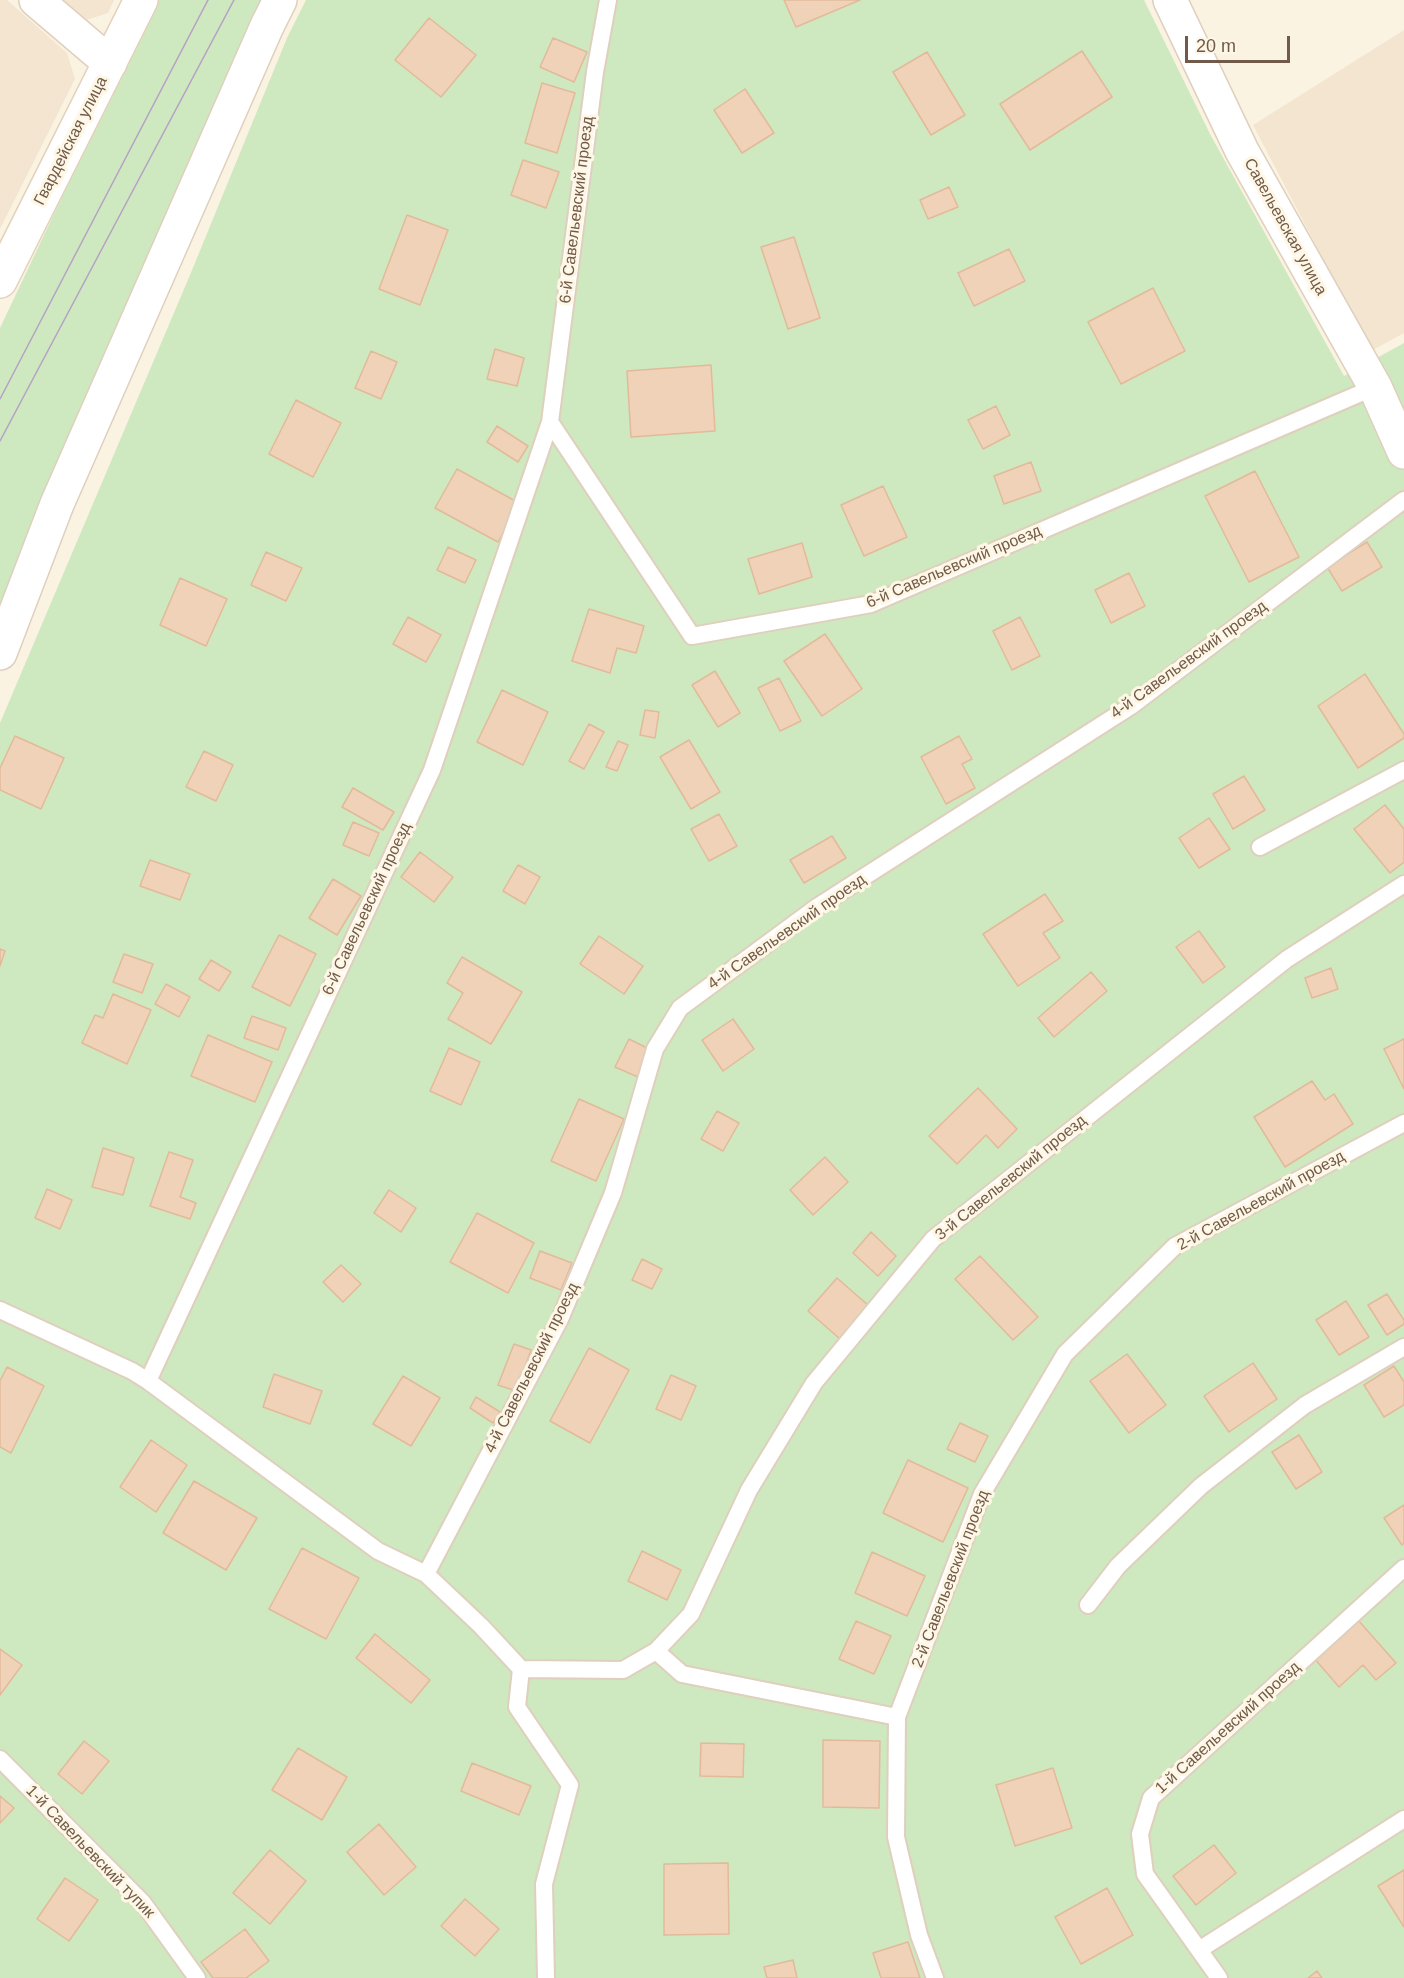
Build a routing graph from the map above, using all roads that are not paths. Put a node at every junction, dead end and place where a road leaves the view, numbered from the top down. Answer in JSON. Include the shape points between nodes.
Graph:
{"nodes":[{"id":1,"x":36,"y":0,"type":"edge"},
{"id":2,"x":141,"y":0,"type":"edge"},
{"id":3,"x":280,"y":0,"type":"edge"},
{"id":4,"x":608,"y":0,"type":"edge"},
{"id":5,"x":1170,"y":0,"type":"edge"},
{"id":6,"x":110,"y":63,"type":"junction"},
{"id":7,"x":0,"y":281,"type":"edge"},
{"id":8,"x":1375,"y":387,"type":"junction"},
{"id":9,"x":550,"y":422,"type":"junction"},
{"id":10,"x":1404,"y":452,"type":"edge"},
{"id":11,"x":1404,"y":500,"type":"edge"},
{"id":12,"x":0,"y":654,"type":"edge"},
{"id":13,"x":1404,"y":770,"type":"edge"},
{"id":14,"x":1260,"y":847,"type":"dead end"},
{"id":15,"x":1404,"y":884,"type":"edge"},
{"id":16,"x":1404,"y":1123,"type":"edge"},
{"id":17,"x":0,"y":1310,"type":"edge"},
{"id":18,"x":1404,"y":1347,"type":"edge"},
{"id":19,"x":148,"y":1381,"type":"junction"},
{"id":20,"x":1404,"y":1568,"type":"edge"},
{"id":21,"x":426,"y":1574,"type":"junction"},
{"id":22,"x":1088,"y":1605,"type":"dead end"},
{"id":23,"x":656,"y":1651,"type":"junction"},
{"id":24,"x":520,"y":1669,"type":"junction"},
{"id":25,"x":897,"y":1718,"type":"junction"},
{"id":26,"x":0,"y":1759,"type":"edge"},
{"id":27,"x":1404,"y":1819,"type":"edge"},
{"id":28,"x":1199,"y":1950,"type":"junction"},
{"id":29,"x":197,"y":1978,"type":"edge"},
{"id":30,"x":546,"y":1978,"type":"edge"},
{"id":31,"x":935,"y":1978,"type":"edge"},
{"id":32,"x":1219,"y":1978,"type":"edge"}],
"edges":[{"from":1,"to":6,"type":"street"},
{"from":2,"to":6,"type":"street","name":"Гвардейская улица"},
{"from":3,"to":12,"type":"street","via":[[57,504]]},
{"from":4,"to":9,"type":"lane","name":"6-й Савельевский проезд","via":[[594,72]]},
{"from":5,"to":8,"type":"street","name":"Савельевская улица","via":[[1242,151]]},
{"from":6,"to":7,"type":"street","name":"Гвардейская улица"},
{"from":8,"to":9,"type":"lane","name":"6-й Савельевский проезд","via":[[872,604],[692,636]]},
{"from":8,"to":10,"type":"street","name":"Савельевская улица"},
{"from":9,"to":19,"type":"lane","name":"6-й Савельевский проезд","via":[[432,770]]},
{"from":11,"to":21,"type":"lane","name":"4-й Савельевский проезд","via":[[1131,706],[817,907],[680,1008],[655,1049],[613,1193],[560,1319]]},
{"from":13,"to":14,"type":"lane"},
{"from":15,"to":23,"type":"lane","name":"3-й Савельевский проезд","via":[[1287,958],[933,1239],[814,1383],[749,1490],[691,1614]]},
{"from":16,"to":25,"type":"lane","name":"2-й Савельевский проезд","via":[[1175,1246],[1065,1354],[982,1494]]},
{"from":17,"to":19,"type":"lane"},
{"from":18,"to":22,"type":"lane","via":[[1305,1405],[1201,1486],[1118,1566]]},
{"from":19,"to":21,"type":"lane","via":[[378,1551]]},
{"from":20,"to":28,"type":"lane","name":"1-й Савельевский проезд","via":[[1151,1798],[1140,1834],[1145,1874]]},
{"from":21,"to":24,"type":"lane"},
{"from":23,"to":24,"type":"lane","via":[[623,1670]]},
{"from":23,"to":25,"type":"lane","via":[[682,1674]]},
{"from":24,"to":30,"type":"lane","via":[[517,1707],[570,1785],[544,1884]]},
{"from":25,"to":31,"type":"lane","name":"2-й Савельевский проезд","via":[[896,1837]]},
{"from":26,"to":29,"type":"lane","name":"1-й Савельевский тупик","via":[[143,1903]]},
{"from":27,"to":28,"type":"lane"},
{"from":28,"to":32,"type":"lane","name":"1-й Савельевский проезд"}]}
